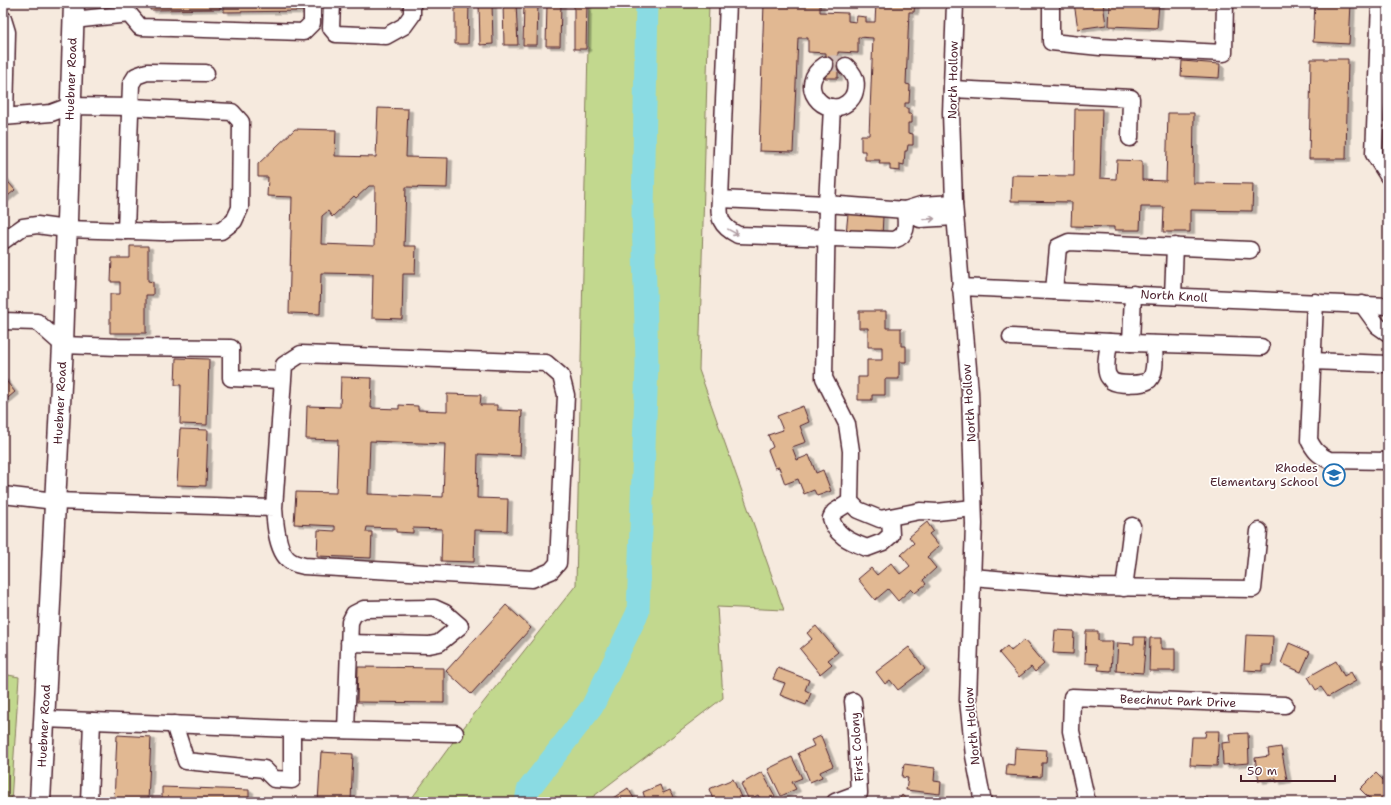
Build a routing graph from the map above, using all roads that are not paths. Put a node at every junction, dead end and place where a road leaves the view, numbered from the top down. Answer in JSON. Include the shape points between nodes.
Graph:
{"nodes":[{"id":1,"x":312,"y":3,"type":"edge"},
{"id":2,"x":332,"y":3,"type":"edge"},
{"id":3,"x":412,"y":3,"type":"edge"},
{"id":4,"x":728,"y":3,"type":"edge"},
{"id":5,"x":955,"y":3,"type":"edge"},
{"id":6,"x":1051,"y":3,"type":"edge"},
{"id":7,"x":1225,"y":3,"type":"edge"},
{"id":8,"x":1380,"y":3,"type":"edge"},
{"id":9,"x":129,"y":8,"type":"edge"},
{"id":10,"x":73,"y":12,"type":"edge"},
{"id":11,"x":3,"y":19,"type":"edge"},
{"id":12,"x":824,"y":65,"type":"dead end"},
{"id":13,"x":846,"y":66,"type":"dead end"},
{"id":14,"x":206,"y":73,"type":"dead end"},
{"id":15,"x":952,"y":89,"type":"junction"},
{"id":16,"x":70,"y":106,"type":"junction"},
{"id":17,"x":131,"y":107,"type":"junction"},
{"id":18,"x":832,"y":107,"type":"junction"},
{"id":19,"x":4,"y":117,"type":"edge"},
{"id":20,"x":1130,"y":138,"type":"dead end"},
{"id":21,"x":1388,"y":176,"type":"edge"},
{"id":22,"x":720,"y":199,"type":"junction"},
{"id":23,"x":827,"y":204,"type":"junction"},
{"id":24,"x":905,"y":210,"type":"junction"},
{"id":25,"x":954,"y":210,"type":"junction"},
{"id":26,"x":66,"y":229,"type":"junction"},
{"id":27,"x":126,"y":231,"type":"junction"},
{"id":28,"x":826,"y":237,"type":"junction"},
{"id":29,"x":3,"y":241,"type":"edge"},
{"id":30,"x":1175,"y":246,"type":"junction"},
{"id":31,"x":1250,"y":250,"type":"dead end"},
{"id":32,"x":960,"y":287,"type":"junction"},
{"id":33,"x":1054,"y":291,"type":"junction"},
{"id":34,"x":1133,"y":294,"type":"junction"},
{"id":35,"x":1173,"y":296,"type":"junction"},
{"id":36,"x":1315,"y":302,"type":"junction"},
{"id":37,"x":1362,"y":304,"type":"junction"},
{"id":38,"x":1388,"y":306,"type":"edge"},
{"id":39,"x":3,"y":321,"type":"edge"},
{"id":40,"x":1388,"y":333,"type":"edge"},
{"id":41,"x":1011,"y":337,"type":"dead end"},
{"id":42,"x":1109,"y":342,"type":"junction"},
{"id":43,"x":1131,"y":343,"type":"junction"},
{"id":44,"x":1154,"y":344,"type":"junction"},
{"id":45,"x":63,"y":345,"type":"junction"},
{"id":46,"x":1261,"y":347,"type":"dead end"},
{"id":47,"x":1312,"y":361,"type":"junction"},
{"id":48,"x":1388,"y":364,"type":"edge"},
{"id":49,"x":282,"y":380,"type":"junction"},
{"id":50,"x":1388,"y":461,"type":"edge"},
{"id":51,"x":3,"y":495,"type":"edge"},
{"id":52,"x":56,"y":501,"type":"junction"},
{"id":53,"x":850,"y":502,"type":"junction"},
{"id":54,"x":274,"y":508,"type":"junction"},
{"id":55,"x":973,"y":508,"type":"junction"},
{"id":56,"x":890,"y":517,"type":"junction"},
{"id":57,"x":1132,"y":526,"type":"dead end"},
{"id":58,"x":1259,"y":531,"type":"dead end"},
{"id":59,"x":972,"y":577,"type":"junction"},
{"id":60,"x":1124,"y":588,"type":"junction"},
{"id":61,"x":349,"y":643,"type":"junction"},
{"id":62,"x":853,"y":701,"type":"dead end"},
{"id":63,"x":1285,"y":705,"type":"dead end"},
{"id":64,"x":44,"y":719,"type":"junction"},
{"id":65,"x":92,"y":721,"type":"junction"},
{"id":66,"x":174,"y":724,"type":"junction"},
{"id":67,"x":292,"y":729,"type":"junction"},
{"id":68,"x":346,"y":730,"type":"junction"},
{"id":69,"x":455,"y":733,"type":"dead end"},
{"id":70,"x":40,"y":802,"type":"edge"},
{"id":71,"x":89,"y":802,"type":"edge"},
{"id":72,"x":835,"y":802,"type":"edge"},
{"id":73,"x":983,"y":802,"type":"edge"},
{"id":74,"x":1088,"y":802,"type":"edge"}],
"edges":[{"from":1,"to":9,"type":"street","via":[[312,23],[303,32],[140,27]]},
{"from":2,"to":3,"type":"street","via":[[331,28],[336,34],[386,36],[404,26],[412,15]]},
{"from":4,"to":22,"type":"street"},
{"from":5,"to":15,"type":"street","name":"North Hollow"},
{"from":6,"to":7,"type":"street","via":[[1051,42],[1224,53]]},
{"from":8,"to":21,"type":"street","via":[[1374,154]]},
{"from":9,"to":10,"type":"street"},
{"from":10,"to":16,"type":"main road","name":"Huebner Road"},
{"from":11,"to":19,"type":"street","via":[[7,32]]},
{"from":12,"to":18,"type":"street","via":[[814,74],[812,88],[814,95],[823,105]]},
{"from":13,"to":18,"type":"street","via":[[855,78],[855,93],[845,105]]},
{"from":14,"to":17,"type":"street","via":[[146,72],[136,76],[131,84]]},
{"from":15,"to":20,"type":"street","via":[[1131,98]]},
{"from":15,"to":25,"type":"street","name":"North Hollow"},
{"from":16,"to":17,"type":"street"},
{"from":16,"to":19,"type":"street","via":[[51,113]]},
{"from":16,"to":26,"type":"main road","name":"Huebner Road"},
{"from":17,"to":27,"type":"street"},
{"from":17,"to":27,"type":"street","via":[[232,112],[241,122],[240,208],[234,221],[221,231]]},
{"from":18,"to":23,"type":"street"},
{"from":22,"to":23,"type":"street"},
{"from":22,"to":28,"type":"street","one_way":true,"via":[[718,214],[722,223],[738,235]]},
{"from":23,"to":24,"type":"street"},
{"from":23,"to":28,"type":"street"},
{"from":24,"to":25,"type":"street","via":[[921,205]]},
{"from":24,"to":28,"type":"street","via":[[906,232],[894,240]]},
{"from":25,"to":32,"type":"street","name":"North Hollow"},
{"from":26,"to":27,"type":"street"},
{"from":26,"to":29,"type":"street","via":[[37,225],[23,227]]},
{"from":26,"to":45,"type":"main road","name":"Huebner Road"},
{"from":28,"to":53,"type":"street","via":[[824,378],[848,424],[851,451]]},
{"from":30,"to":31,"type":"street"},
{"from":30,"to":33,"type":"street","via":[[1069,242],[1058,247]]},
{"from":30,"to":35,"type":"street"},
{"from":32,"to":33,"type":"street","name":"North Knoll"},
{"from":32,"to":55,"type":"street","name":"North Hollow","via":[[970,392]]},
{"from":33,"to":34,"type":"street","name":"North Knoll"},
{"from":34,"to":35,"type":"street","name":"North Knoll"},
{"from":34,"to":43,"type":"street"},
{"from":35,"to":36,"type":"street","name":"North Knoll"},
{"from":36,"to":37,"type":"street","name":"North Knoll"},
{"from":36,"to":47,"type":"street"},
{"from":37,"to":38,"type":"street","name":"North Knoll"},
{"from":37,"to":40,"type":"street","via":[[1378,326]]},
{"from":39,"to":45,"type":"street","via":[[37,322]]},
{"from":41,"to":42,"type":"street"},
{"from":42,"to":43,"type":"street"},
{"from":42,"to":44,"type":"street","via":[[1106,371],[1112,381],[1142,384],[1152,375]]},
{"from":43,"to":44,"type":"street"},
{"from":44,"to":46,"type":"street"},
{"from":45,"to":49,"type":"street","via":[[231,348],[231,378]]},
{"from":45,"to":52,"type":"main road","name":"Huebner Road"},
{"from":47,"to":48,"type":"street"},
{"from":47,"to":50,"type":"street","via":[[1309,440],[1314,450],[1329,460]]},
{"from":49,"to":54,"type":"street"},
{"from":49,"to":54,"type":"street","via":[[284,365],[301,354],[546,363],[561,376],[566,395],[558,563],[551,571],[532,579],[304,566],[290,562],[282,551],[276,536]]},
{"from":51,"to":52,"type":"street"},
{"from":52,"to":54,"type":"street"},
{"from":52,"to":64,"type":"main road","name":"Huebner Road"},
{"from":53,"to":56,"type":"street","via":[[858,510],[880,519]]},
{"from":53,"to":56,"type":"street","via":[[834,512],[831,518],[833,525],[845,539],[867,548],[883,542],[891,535]]},
{"from":55,"to":56,"type":"street","via":[[920,511]]},
{"from":55,"to":59,"type":"street","name":"North Hollow"},
{"from":57,"to":60,"type":"street"},
{"from":58,"to":60,"type":"street","via":[[1253,589]]},
{"from":59,"to":60,"type":"street"},
{"from":59,"to":73,"type":"street","name":"North Hollow","via":[[968,700],[974,756]]},
{"from":61,"to":61,"type":"street","via":[[429,645],[439,643],[460,626],[445,613],[434,608],[364,609],[354,614],[350,622]]},
{"from":61,"to":68,"type":"street"},
{"from":62,"to":72,"type":"street","name":"First Colony","via":[[859,793]]},
{"from":63,"to":74,"type":"street","name":"Beechnut Park Drive","via":[[1072,696],[1071,731]]},
{"from":64,"to":65,"type":"street"},
{"from":64,"to":70,"type":"main road","name":"Huebner Road"},
{"from":65,"to":66,"type":"street"},
{"from":65,"to":71,"type":"street"},
{"from":66,"to":67,"type":"street"},
{"from":66,"to":67,"type":"street","via":[[186,761],[264,769],[274,779],[292,780]]},
{"from":67,"to":68,"type":"street"},
{"from":68,"to":69,"type":"street"}]}
